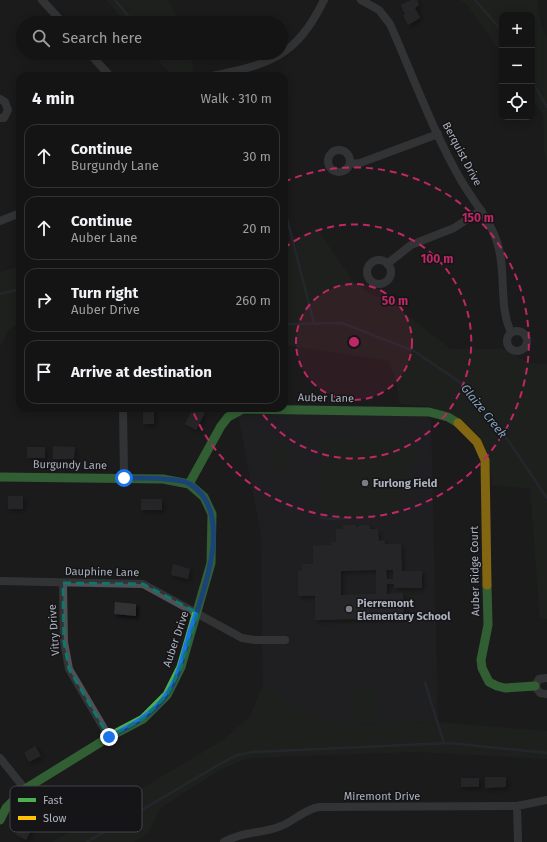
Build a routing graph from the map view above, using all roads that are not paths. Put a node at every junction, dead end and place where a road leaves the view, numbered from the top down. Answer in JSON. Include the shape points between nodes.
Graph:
{"nodes":[{"id":1,"x":42,"y":0,"type":"edge"},
{"id":2,"x":324,"y":0,"type":"edge"},
{"id":3,"x":361,"y":0,"type":"edge"},
{"id":4,"x":57,"y":16,"type":"edge"},
{"id":5,"x":288,"y":49,"type":"edge"},
{"id":6,"x":95,"y":60,"type":"edge"},
{"id":7,"x":270,"y":60,"type":"edge"},
{"id":8,"x":106,"y":72,"type":"edge"},
{"id":9,"x":230,"y":72,"type":"edge"},
{"id":10,"x":0,"y":99,"type":"edge"},
{"id":11,"x":0,"y":118,"type":"edge"},
{"id":12,"x":438,"y":134,"type":"junction"},
{"id":13,"x":350,"y":164,"type":"dead end"},
{"id":14,"x":481,"y":210,"type":"junction"},
{"id":15,"x":16,"y":215,"type":"edge"},
{"id":16,"x":0,"y":221,"type":"edge"},
{"id":17,"x":387,"y":264,"type":"dead end"},
{"id":18,"x":511,"y":332,"type":"dead end"},
{"id":19,"x":288,"y":410,"type":"edge"},
{"id":20,"x":123,"y":412,"type":"edge"},
{"id":21,"x":237,"y":412,"type":"edge"},
{"id":22,"x":456,"y":421,"type":"joint"},
{"id":23,"x":0,"y":476,"type":"edge"},
{"id":24,"x":124,"y":478,"type":"junction"},
{"id":25,"x":189,"y":484,"type":"junction"},
{"id":26,"x":0,"y":582,"type":"edge"},
{"id":27,"x":63,"y":583,"type":"junction"},
{"id":28,"x":198,"y":613,"type":"junction"},
{"id":29,"x":285,"y":640,"type":"dead end"},
{"id":30,"x":547,"y":678,"type":"edge"},
{"id":31,"x":535,"y":686,"type":"junction"},
{"id":32,"x":547,"y":694,"type":"edge"},
{"id":33,"x":109,"y":737,"type":"junction"},
{"id":34,"x":0,"y":758,"type":"edge"},
{"id":35,"x":23,"y":786,"type":"edge"},
{"id":36,"x":30,"y":786,"type":"edge"},
{"id":37,"x":547,"y":800,"type":"edge"},
{"id":38,"x":10,"y":804,"type":"edge"},
{"id":39,"x":517,"y":806,"type":"junction"},
{"id":40,"x":0,"y":820,"type":"edge"},
{"id":41,"x":224,"y":842,"type":"edge"},
{"id":42,"x":518,"y":842,"type":"edge"}],
"edges":[{"from":1,"to":4,"type":"street"},
{"from":2,"to":5,"type":"street","via":[[296,42]]},
{"from":3,"to":12,"type":"street","name":"Berquist Drive","via":[[379,10],[390,24]]},
{"from":6,"to":8,"type":"street"},
{"from":7,"to":9,"type":"street","via":[[257,66]]},
{"from":10,"to":11,"type":"street","via":[[5,102],[8,110],[4,118]]},
{"from":12,"to":13,"type":"street","via":[[360,163]]},
{"from":12,"to":14,"type":"street","name":"Berquist Drive","via":[[462,182]]},
{"from":14,"to":17,"type":"street","via":[[454,228],[411,245]]},
{"from":14,"to":18,"type":"street","name":"Berquist Drive","via":[[493,231],[503,264],[506,321]]},
{"from":15,"to":16,"type":"street"},
{"from":19,"to":22,"type":"street","name":"Auber Lane","via":[[429,412],[444,414]]},
{"from":20,"to":24,"type":"street"},
{"from":21,"to":25,"type":"street","name":"Auber Lane","via":[[228,417],[221,426]]},
{"from":22,"to":31,"type":"street","name":"Auber Ridge Court","via":[[467,429],[479,445],[485,460],[488,625],[481,660],[482,668],[489,682],[497,686]]},
{"from":23,"to":24,"type":"street","name":"Burgundy Lane"},
{"from":24,"to":25,"type":"street","name":"Burgundy Lane","via":[[163,479]]},
{"from":25,"to":28,"type":"street","name":"Auber Drive","via":[[204,497],[212,514],[211,563]]},
{"from":26,"to":27,"type":"street","name":"Dauphine Lane"},
{"from":27,"to":28,"type":"street","name":"Dauphine Lane","via":[[143,584]]},
{"from":27,"to":33,"type":"street","name":"Vitry Drive","via":[[64,642],[69,669]]},
{"from":28,"to":29,"type":"street","name":"Dauphine Lane","via":[[242,638]]},
{"from":28,"to":33,"type":"street","name":"Auber Drive","via":[[192,625],[181,667],[167,695],[143,719]]},
{"from":30,"to":31,"type":"street","name":"Auber Ridge Court","via":[[539,679]]},
{"from":31,"to":32,"type":"street","via":[[540,693]]},
{"from":33,"to":36,"type":"street","name":"Auber Drive"},
{"from":34,"to":35,"type":"street"},
{"from":37,"to":39,"type":"street","name":"Miremont Drive"},
{"from":38,"to":40,"type":"street","name":"Auber Drive"},
{"from":39,"to":41,"type":"street","name":"Miremont Drive","via":[[319,807],[312,808],[278,827],[233,837]]},
{"from":39,"to":42,"type":"street"}]}
